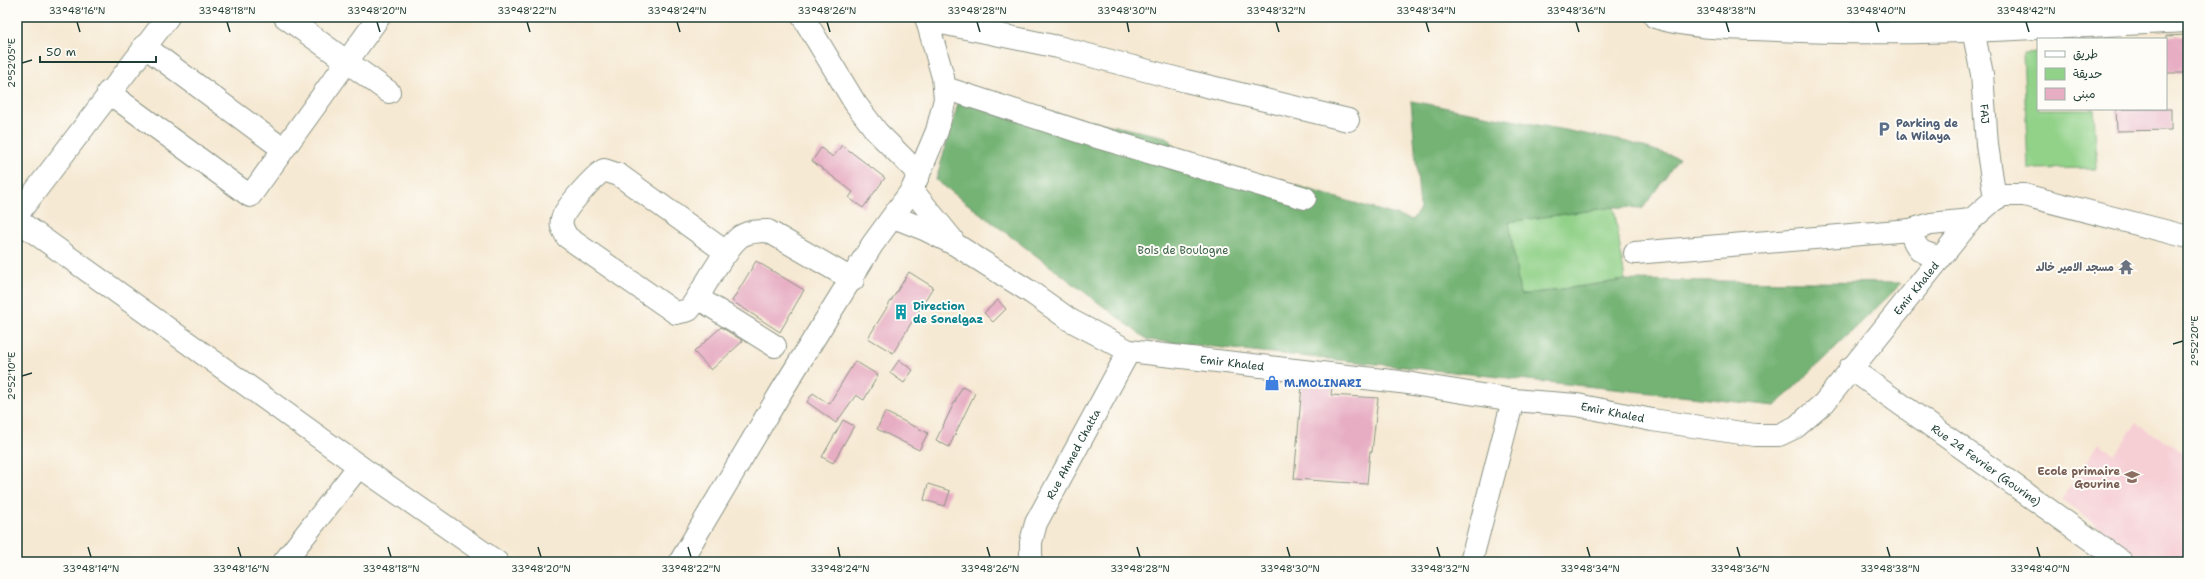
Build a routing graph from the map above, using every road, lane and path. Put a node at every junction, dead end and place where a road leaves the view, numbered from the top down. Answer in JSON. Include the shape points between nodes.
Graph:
{"nodes":[{"id":1,"x":168,"y":17,"type":"edge"},
{"id":2,"x":284,"y":17,"type":"edge"},
{"id":3,"x":379,"y":17,"type":"edge"},
{"id":4,"x":803,"y":17,"type":"edge"},
{"id":5,"x":1655,"y":17,"type":"edge"},
{"id":6,"x":926,"y":19,"type":"edge"},
{"id":7,"x":2188,"y":21,"type":"edge"},
{"id":8,"x":1973,"y":30,"type":"junction"},
{"id":9,"x":144,"y":46,"type":"junction"},
{"id":10,"x":346,"y":62,"type":"junction"},
{"id":11,"x":944,"y":88,"type":"junction"},
{"id":12,"x":108,"y":92,"type":"junction"},
{"id":13,"x":389,"y":92,"type":"dead end"},
{"id":14,"x":1348,"y":120,"type":"dead end"},
{"id":15,"x":283,"y":149,"type":"junction"},
{"id":16,"x":916,"y":182,"type":"junction"},
{"id":17,"x":1305,"y":198,"type":"dead end"},
{"id":18,"x":1995,"y":199,"type":"junction"},
{"id":19,"x":17,"y":215,"type":"edge"},
{"id":20,"x":894,"y":218,"type":"junction"},
{"id":21,"x":17,"y":220,"type":"edge"},
{"id":22,"x":1971,"y":220,"type":"junction"},
{"id":23,"x":1910,"y":230,"type":"junction"},
{"id":24,"x":2188,"y":237,"type":"edge"},
{"id":25,"x":956,"y":245,"type":"junction"},
{"id":26,"x":727,"y":252,"type":"junction"},
{"id":27,"x":1635,"y":253,"type":"dead end"},
{"id":28,"x":1940,"y":257,"type":"junction"},
{"id":29,"x":853,"y":280,"type":"junction"},
{"id":30,"x":698,"y":298,"type":"junction"},
{"id":31,"x":775,"y":346,"type":"dead end"},
{"id":32,"x":1129,"y":351,"type":"junction"},
{"id":33,"x":1850,"y":368,"type":"junction"},
{"id":34,"x":1513,"y":400,"type":"junction"},
{"id":35,"x":359,"y":466,"type":"junction"},
{"id":36,"x":2119,"y":561,"type":"edge"},
{"id":37,"x":284,"y":562,"type":"edge"},
{"id":38,"x":498,"y":562,"type":"edge"},
{"id":39,"x":680,"y":562,"type":"edge"},
{"id":40,"x":1031,"y":562,"type":"edge"},
{"id":41,"x":1471,"y":562,"type":"edge"}],
"edges":[{"from":1,"to":9,"type":"street"},
{"from":2,"to":10,"type":"street"},
{"from":3,"to":10,"type":"street"},
{"from":4,"to":16,"type":"street","via":[[855,103]]},
{"from":5,"to":8,"type":"street","via":[[1667,21],[1726,27],[1815,32]]},
{"from":6,"to":11,"type":"street"},
{"from":6,"to":14,"type":"street","via":[[1058,47],[1186,82]]},
{"from":7,"to":8,"type":"street"},
{"from":8,"to":18,"type":"street","name":"FAJ","via":[[1982,74],[1987,145]]},
{"from":9,"to":12,"type":"street"},
{"from":9,"to":15,"type":"street"},
{"from":10,"to":13,"type":"street"},
{"from":10,"to":15,"type":"street"},
{"from":11,"to":16,"type":"street","via":[[941,120]]},
{"from":11,"to":17,"type":"street"},
{"from":12,"to":15,"type":"street","via":[[250,196]]},
{"from":12,"to":19,"type":"street"},
{"from":16,"to":20,"type":"street"},
{"from":16,"to":25,"type":"street"},
{"from":18,"to":22,"type":"street","name":"Emir Khaled"},
{"from":18,"to":24,"type":"street","name":"Emir Khaled","via":[[2004,195],[2024,195]]},
{"from":20,"to":25,"type":"street"},
{"from":20,"to":29,"type":"street","via":[[872,245]]},
{"from":21,"to":35,"type":"street"},
{"from":22,"to":23,"type":"street","via":[[1931,224]]},
{"from":22,"to":28,"type":"street","name":"Emir Khaled"},
{"from":23,"to":27,"type":"street"},
{"from":23,"to":28,"type":"street","via":[[1915,246],[1926,254]]},
{"from":25,"to":32,"type":"street","name":"Emir Khaled","via":[[1070,320]]},
{"from":26,"to":29,"type":"street","via":[[741,236],[755,230],[768,231]]},
{"from":26,"to":30,"type":"street"},
{"from":26,"to":30,"type":"street","via":[[619,175],[604,170],[589,183],[562,219],[567,237],[676,313],[689,310]]},
{"from":28,"to":33,"type":"street","name":"Emir Khaled","via":[[1919,287]]},
{"from":29,"to":39,"type":"street","via":[[781,392]]},
{"from":30,"to":31,"type":"street"},
{"from":32,"to":34,"type":"street","name":"Emir Khaled","via":[[1400,382]]},
{"from":32,"to":40,"type":"street","name":"Rue Ahmed Chatta","via":[[1036,523],[1031,542]]},
{"from":33,"to":34,"type":"street","name":"Emir Khaled","via":[[1824,403],[1796,427],[1779,435],[1755,436],[1577,405]]},
{"from":33,"to":36,"type":"street","name":"Rue 24 Fevrier (Gourine)"},
{"from":34,"to":41,"type":"street"},
{"from":35,"to":37,"type":"street"},
{"from":35,"to":38,"type":"street"}]}
